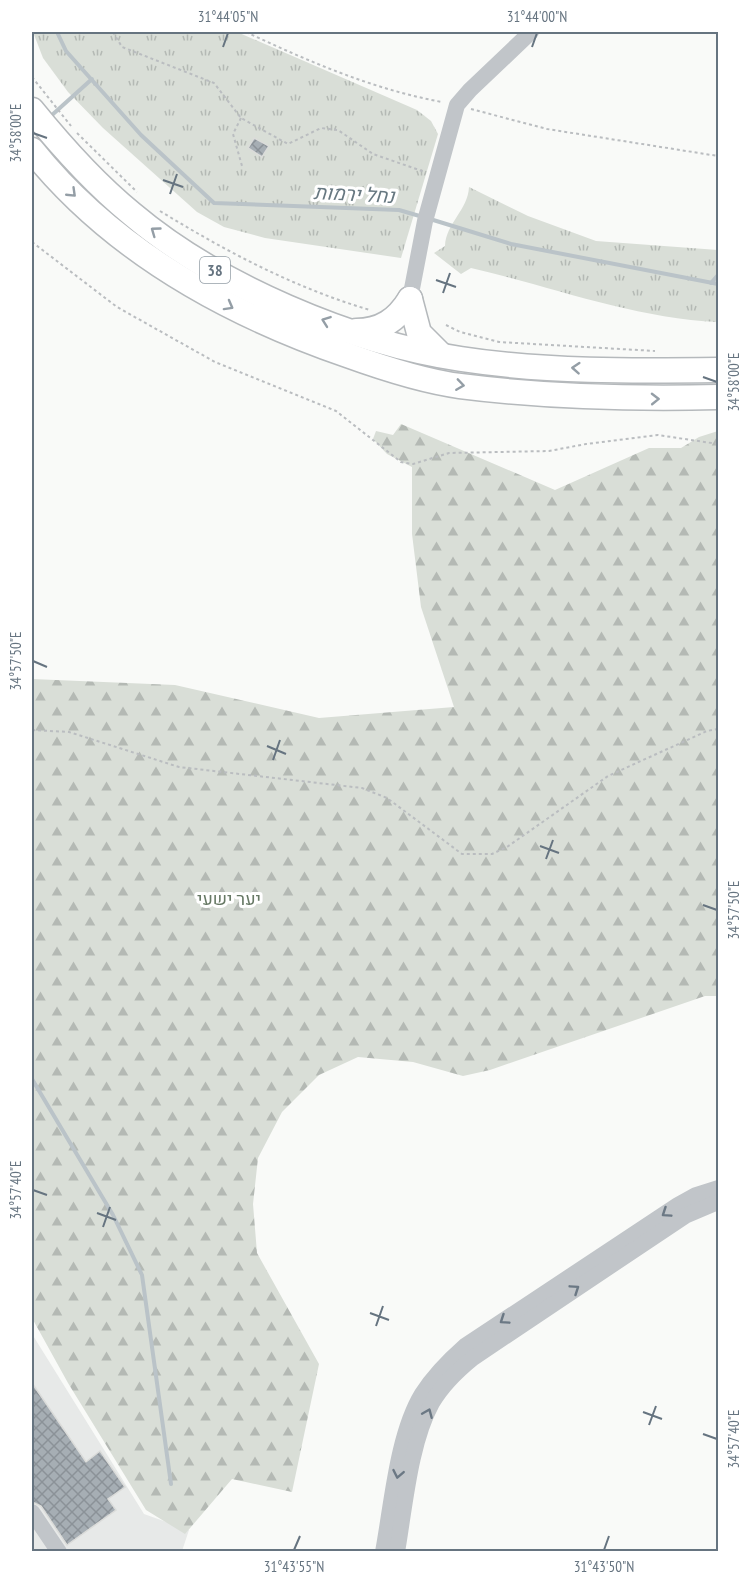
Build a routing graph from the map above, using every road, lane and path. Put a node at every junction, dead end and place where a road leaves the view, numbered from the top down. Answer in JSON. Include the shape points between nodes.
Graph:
{"nodes":[{"id":1,"x":113,"y":32,"type":"edge"},
{"id":2,"x":246,"y":32,"type":"edge"},
{"id":3,"x":531,"y":32,"type":"edge"},
{"id":4,"x":32,"y":77,"type":"edge"},
{"id":5,"x":457,"y":105,"type":"junction"},
{"id":6,"x":32,"y":110,"type":"edge"},
{"id":7,"x":241,"y":118,"type":"junction"},
{"id":8,"x":32,"y":150,"type":"edge"},
{"id":9,"x":718,"y":156,"type":"edge"},
{"id":10,"x":242,"y":166,"type":"dead end"},
{"id":11,"x":437,"y":176,"type":"junction"},
{"id":12,"x":140,"y":195,"type":"dead end"},
{"id":13,"x":158,"y":209,"type":"dead end"},
{"id":14,"x":32,"y":242,"type":"edge"},
{"id":15,"x":410,"y":299,"type":"junction"},
{"id":16,"x":373,"y":311,"type":"dead end"},
{"id":17,"x":446,"y":325,"type":"dead end"},
{"id":18,"x":356,"y":332,"type":"junction"},
{"id":19,"x":660,"y":351,"type":"dead end"},
{"id":20,"x":443,"y":356,"type":"junction"},
{"id":21,"x":718,"y":370,"type":"edge"},
{"id":22,"x":718,"y":397,"type":"edge"},
{"id":23,"x":718,"y":444,"type":"edge"},
{"id":24,"x":718,"y":729,"type":"edge"},
{"id":25,"x":32,"y":730,"type":"edge"},
{"id":26,"x":718,"y":1188,"type":"edge"},
{"id":27,"x":718,"y":1202,"type":"edge"},
{"id":28,"x":32,"y":1512,"type":"edge"},
{"id":29,"x":59,"y":1551,"type":"edge"},
{"id":30,"x":382,"y":1551,"type":"edge"},
{"id":31,"x":397,"y":1551,"type":"edge"}],
"edges":[{"from":1,"to":7,"type":"path","via":[[122,47],[214,83]]},
{"from":2,"to":5,"type":"path","via":[[319,66],[402,95]]},
{"from":3,"to":5,"type":"street"},
{"from":4,"to":12,"type":"path","via":[[74,130]]},
{"from":5,"to":9,"type":"path","via":[[547,129]]},
{"from":5,"to":11,"type":"street"},
{"from":18,"to":6,"type":"highway","number":"38","one_way":true,"via":[[268,298],[177,247],[132,215],[92,178]]},
{"from":7,"to":10,"type":"path","via":[[233,134]]},
{"from":7,"to":11,"type":"path","via":[[288,144],[321,128],[338,130],[373,154]]},
{"from":8,"to":22,"type":"highway","number":"38","one_way":true,"via":[[117,235],[163,267],[255,320],[309,342],[403,373],[459,386],[645,399]]},
{"from":11,"to":15,"type":"street"},
{"from":13,"to":16,"type":"path","via":[[225,251],[323,296]]},
{"from":14,"to":23,"type":"path","via":[[117,307],[215,362],[336,411],[401,462],[413,464],[449,453],[549,451],[658,435]]},
{"from":15,"to":18,"type":"highway","via":[[386,324]]},
{"from":15,"to":20,"type":"highway","via":[[419,333]]},
{"from":17,"to":19,"type":"path","via":[[499,342]]},
{"from":18,"to":20,"type":"highway","number":"38"},
{"from":21,"to":20,"type":"highway","number":"38","one_way":true,"via":[[584,369]]},
{"from":24,"to":25,"type":"path","via":[[608,776],[507,848],[479,856],[462,854],[387,798],[362,788],[179,767],[69,732]]},
{"from":26,"to":30,"type":"street","one_way":true,"via":[[678,1205],[465,1346],[440,1368],[421,1396],[410,1424]]},
{"from":31,"to":27,"type":"street","one_way":true,"via":[[422,1427],[432,1403],[450,1377],[685,1216]]},
{"from":28,"to":29,"type":"street"}]}
